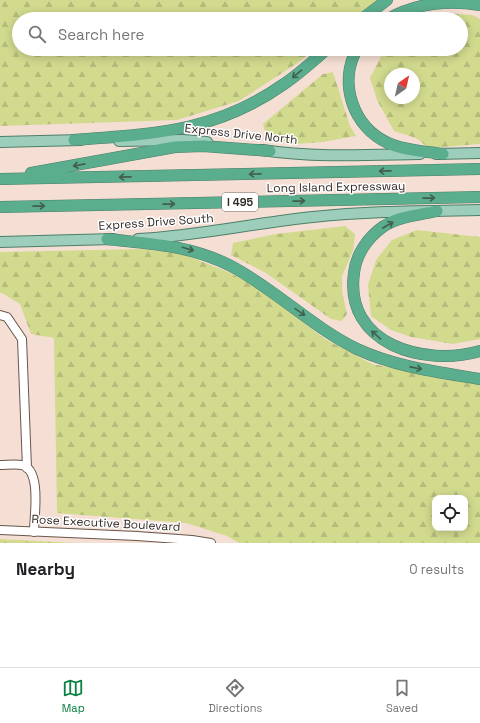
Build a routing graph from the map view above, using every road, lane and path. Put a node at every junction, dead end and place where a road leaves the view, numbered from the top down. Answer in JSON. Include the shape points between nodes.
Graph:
{"nodes":[{"id":1,"x":387,"y":0,"type":"edge"},
{"id":2,"x":480,"y":5,"type":"edge"},
{"id":3,"x":371,"y":12,"type":"edge"},
{"id":4,"x":404,"y":12,"type":"edge"},
{"id":5,"x":319,"y":56,"type":"edge"},
{"id":6,"x":354,"y":56,"type":"edge"},
{"id":7,"x":74,"y":140,"type":"junction"},
{"id":8,"x":0,"y":142,"type":"edge"},
{"id":9,"x":270,"y":151,"type":"junction"},
{"id":10,"x":480,"y":153,"type":"edge"},
{"id":11,"x":443,"y":154,"type":"junction"},
{"id":12,"x":480,"y":169,"type":"edge"},
{"id":13,"x":0,"y":178,"type":"edge"},
{"id":14,"x":480,"y":197,"type":"edge"},
{"id":15,"x":0,"y":207,"type":"edge"},
{"id":16,"x":480,"y":210,"type":"edge"},
{"id":17,"x":437,"y":211,"type":"junction"},
{"id":18,"x":107,"y":239,"type":"junction"},
{"id":19,"x":0,"y":242,"type":"edge"},
{"id":20,"x":0,"y":315,"type":"edge"},
{"id":21,"x":480,"y":351,"type":"edge"},
{"id":22,"x":480,"y":379,"type":"edge"},
{"id":23,"x":0,"y":465,"type":"edge"},
{"id":24,"x":27,"y":468,"type":"junction"},
{"id":25,"x":0,"y":530,"type":"edge"},
{"id":26,"x":34,"y":532,"type":"junction"},
{"id":27,"x":211,"y":543,"type":"edge"}],
"edges":[{"from":1,"to":3,"type":"highway"},
{"from":2,"to":4,"type":"highway","via":[[436,3]]},
{"from":5,"to":7,"type":"highway","one_way":true,"via":[[278,88],[242,109],[213,120],[165,132]]},
{"from":6,"to":11,"type":"highway","via":[[348,84],[353,106],[365,125],[379,138],[396,146]]},
{"from":7,"to":8,"type":"main road","name":"Express Drive North"},
{"from":7,"to":9,"type":"main road","name":"Express Drive North","via":[[200,141]]},
{"from":9,"to":11,"type":"main road","name":"Express Drive North","via":[[343,156]]},
{"from":9,"to":13,"type":"highway","one_way":true,"via":[[203,146],[175,147]]},
{"from":10,"to":11,"type":"main road","name":"Express Drive North"},
{"from":12,"to":13,"type":"highway","name":"Long Island Expressway","one_way":true},
{"from":15,"to":14,"type":"highway","name":"Long Island Expressway","number":"I 495","one_way":true},
{"from":16,"to":17,"type":"main road","name":"Express Drive South"},
{"from":17,"to":18,"type":"main road","name":"Express Drive South","via":[[334,215],[188,235]]},
{"from":21,"to":17,"type":"highway","one_way":true,"via":[[442,356],[419,354],[397,348],[371,330],[356,304],[353,281],[355,264],[371,237],[395,221]]},
{"from":18,"to":19,"type":"main road","name":"Express Drive South"},
{"from":18,"to":22,"type":"highway","one_way":true,"via":[[191,250],[248,276],[328,332],[366,353],[405,366]]},
{"from":20,"to":24,"type":"street","via":[[7,318],[22,339]]},
{"from":23,"to":24,"type":"street","via":[[23,465]]},
{"from":24,"to":26,"type":"street","via":[[32,472],[36,487]]},
{"from":25,"to":26,"type":"street","name":"Rose Executive Boulevard"},
{"from":26,"to":27,"type":"street","name":"Rose Executive Boulevard","via":[[144,536]]}]}
